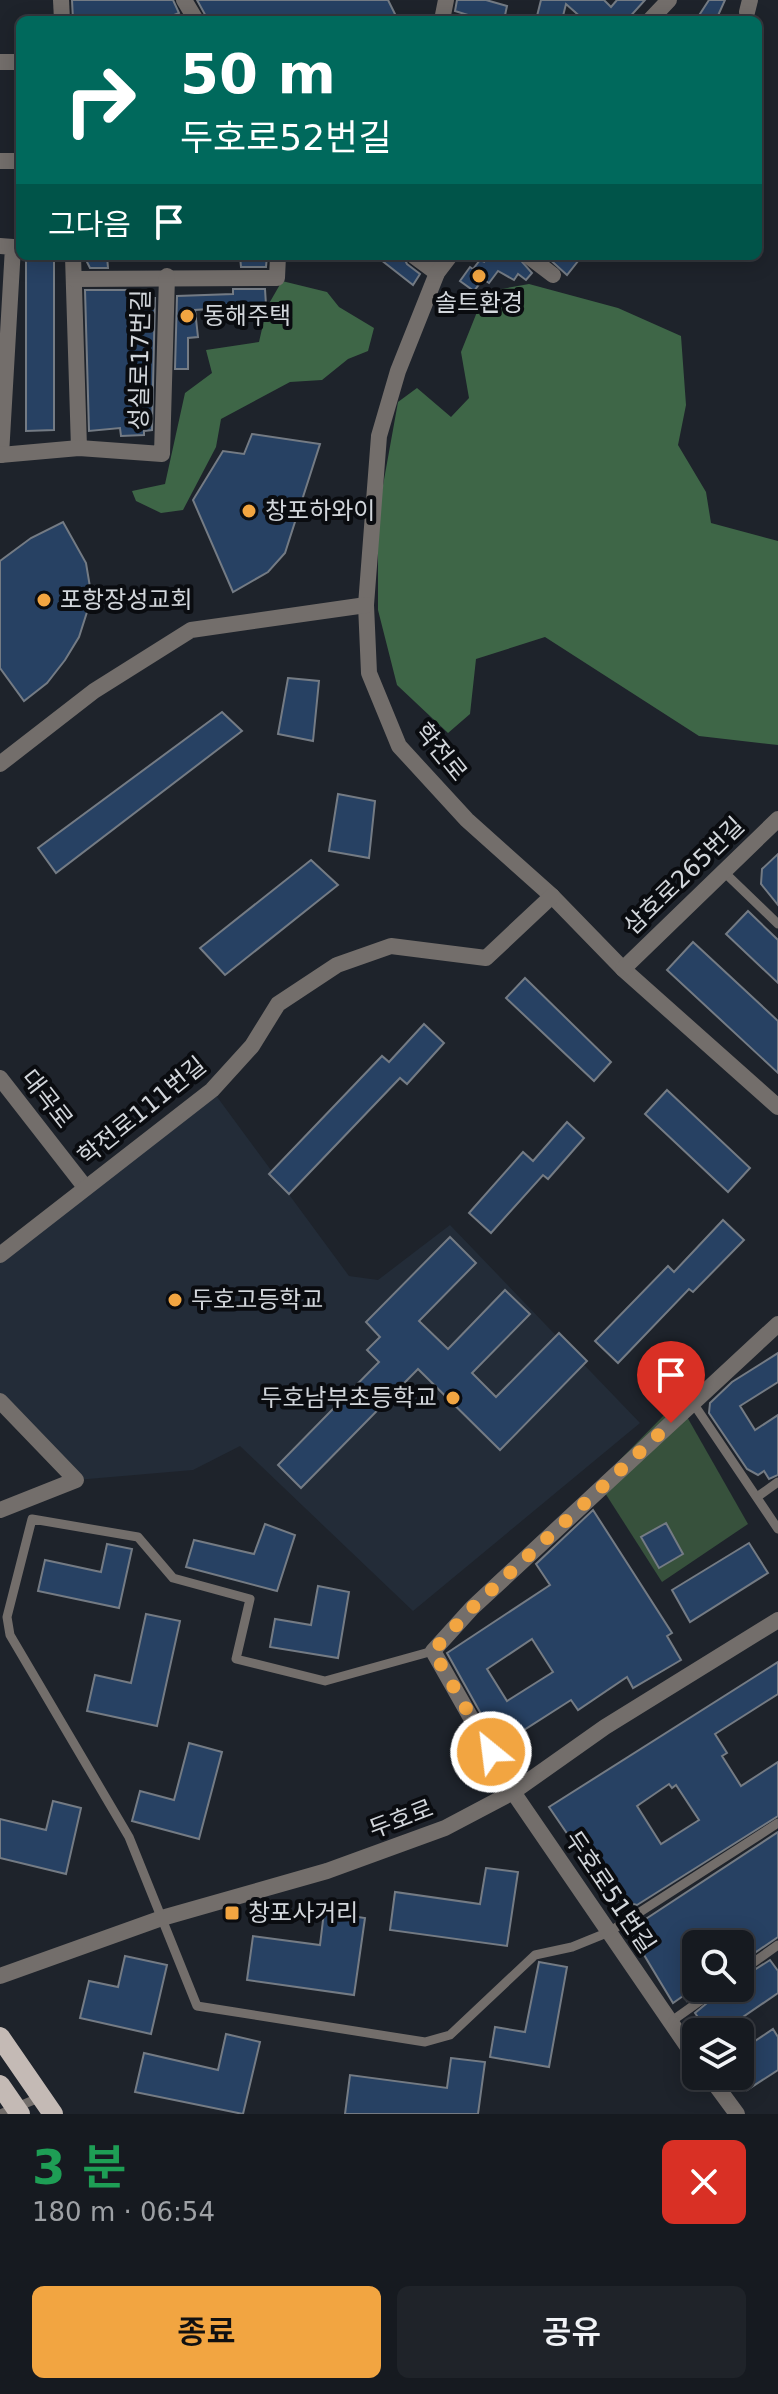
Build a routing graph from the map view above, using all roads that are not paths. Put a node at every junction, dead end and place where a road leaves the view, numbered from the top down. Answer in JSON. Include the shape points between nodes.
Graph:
{"nodes":[{"id":1,"x":669,"y":0,"type":"edge"},
{"id":2,"x":654,"y":16,"type":"edge"},
{"id":3,"x":0,"y":246,"type":"edge"},
{"id":4,"x":73,"y":260,"type":"edge"},
{"id":5,"x":278,"y":260,"type":"edge"},
{"id":6,"x":419,"y":260,"type":"edge"},
{"id":7,"x":447,"y":260,"type":"edge"},
{"id":8,"x":533,"y":260,"type":"edge"},
{"id":9,"x":437,"y":273,"type":"junction"},
{"id":10,"x":553,"y":275,"type":"dead end"},
{"id":11,"x":167,"y":276,"type":"junction"},
{"id":12,"x":74,"y":279,"type":"junction"},
{"id":13,"x":79,"y":448,"type":"junction"},
{"id":14,"x":1,"y":455,"type":"edge"},
{"id":15,"x":366,"y":605,"type":"junction"},
{"id":16,"x":0,"y":764,"type":"edge"},
{"id":17,"x":778,"y":819,"type":"edge"},
{"id":18,"x":724,"y":872,"type":"junction"},
{"id":19,"x":552,"y":896,"type":"junction"},
{"id":20,"x":778,"y":924,"type":"edge"},
{"id":21,"x":623,"y":969,"type":"junction"},
{"id":22,"x":0,"y":1078,"type":"edge"},
{"id":23,"x":778,"y":1107,"type":"edge"},
{"id":24,"x":85,"y":1187,"type":"junction"},
{"id":25,"x":0,"y":1255,"type":"edge"},
{"id":26,"x":778,"y":1324,"type":"edge"},
{"id":27,"x":1,"y":1403,"type":"edge"},
{"id":28,"x":693,"y":1403,"type":"junction"},
{"id":29,"x":778,"y":1482,"type":"edge"},
{"id":30,"x":757,"y":1497,"type":"junction"},
{"id":31,"x":0,"y":1510,"type":"edge"},
{"id":32,"x":778,"y":1529,"type":"edge"},
{"id":33,"x":778,"y":1620,"type":"edge"},
{"id":34,"x":433,"y":1651,"type":"junction"},
{"id":35,"x":513,"y":1792,"type":"junction"},
{"id":36,"x":778,"y":1823,"type":"edge"},
{"id":37,"x":162,"y":1918,"type":"junction"},
{"id":38,"x":609,"y":1932,"type":"junction"},
{"id":39,"x":778,"y":1945,"type":"edge"},
{"id":40,"x":754,"y":1962,"type":"edge"},
{"id":41,"x":0,"y":1976,"type":"edge"},
{"id":42,"x":698,"y":2002,"type":"edge"},
{"id":43,"x":669,"y":2023,"type":"junction"},
{"id":44,"x":0,"y":2037,"type":"edge"},
{"id":45,"x":682,"y":2040,"type":"edge"},
{"id":46,"x":0,"y":2085,"type":"edge"},
{"id":47,"x":719,"y":2090,"type":"edge"},
{"id":48,"x":47,"y":2105,"type":"edge"},
{"id":49,"x":12,"y":2112,"type":"edge"},
{"id":50,"x":737,"y":2114,"type":"edge"}],
"edges":[{"from":1,"to":2,"type":"street"},
{"from":3,"to":14,"type":"street","via":[[13,247]]},
{"from":4,"to":12,"type":"street"},
{"from":5,"to":11,"type":"street","via":[[277,278]]},
{"from":6,"to":9,"type":"street"},
{"from":7,"to":9,"type":"street","name":"학전로"},
{"from":8,"to":10,"type":"street"},
{"from":9,"to":15,"type":"street","name":"학전로","via":[[379,436]]},
{"from":11,"to":12,"type":"street","name":"성실로17번길"},
{"from":11,"to":13,"type":"street","name":"성실로17번길","via":[[162,454]]},
{"from":12,"to":13,"type":"street"},
{"from":13,"to":14,"type":"street","name":"성실로17번길"},
{"from":15,"to":16,"type":"street","via":[[191,630],[94,691]]},
{"from":15,"to":19,"type":"street","name":"학전로","via":[[369,673],[399,746],[467,820]]},
{"from":17,"to":18,"type":"street","name":"삼호로265번길"},
{"from":18,"to":20,"type":"lane"},
{"from":18,"to":21,"type":"street","name":"삼호로265번길"},
{"from":19,"to":21,"type":"street","name":"학전로"},
{"from":19,"to":24,"type":"street","name":"학전로111번길","via":[[486,958],[391,946],[337,965],[278,1004],[252,1046],[212,1090]]},
{"from":21,"to":23,"type":"street","name":"학전로"},
{"from":22,"to":24,"type":"street","name":"대곡로"},
{"from":24,"to":25,"type":"street","name":"학전로111번길"},
{"from":26,"to":28,"type":"street"},
{"from":27,"to":31,"type":"street","via":[[76,1480]]},
{"from":28,"to":30,"type":"lane"},
{"from":28,"to":34,"type":"street","via":[[472,1608]]},
{"from":29,"to":30,"type":"lane"},
{"from":30,"to":32,"type":"lane"},
{"from":33,"to":35,"type":"street","name":"두호로","via":[[605,1727]]},
{"from":34,"to":35,"type":"street","name":"두호로51번길"},
{"from":34,"to":37,"type":"lane","via":[[325,1681],[236,1659],[250,1599],[173,1578],[138,1537],[32,1519],[7,1617],[10,1635],[129,1837]]},
{"from":35,"to":37,"type":"street","name":"두호로","via":[[445,1828],[327,1871]]},
{"from":35,"to":38,"type":"street","name":"두호로51번길"},
{"from":36,"to":38,"type":"lane"},
{"from":37,"to":38,"type":"lane","via":[[197,2006],[425,2042],[450,2035],[535,1955]]},
{"from":37,"to":41,"type":"street","name":"두호로"},
{"from":38,"to":43,"type":"street","name":"두호로51번길"},
{"from":39,"to":40,"type":"lane"},
{"from":42,"to":43,"type":"lane"},
{"from":43,"to":45,"type":"street","name":"두호로51번길"},
{"from":44,"to":48,"type":"main road"},
{"from":46,"to":49,"type":"main road"},
{"from":47,"to":50,"type":"street"},
{"from":48,"to":49,"type":"lane"}]}
